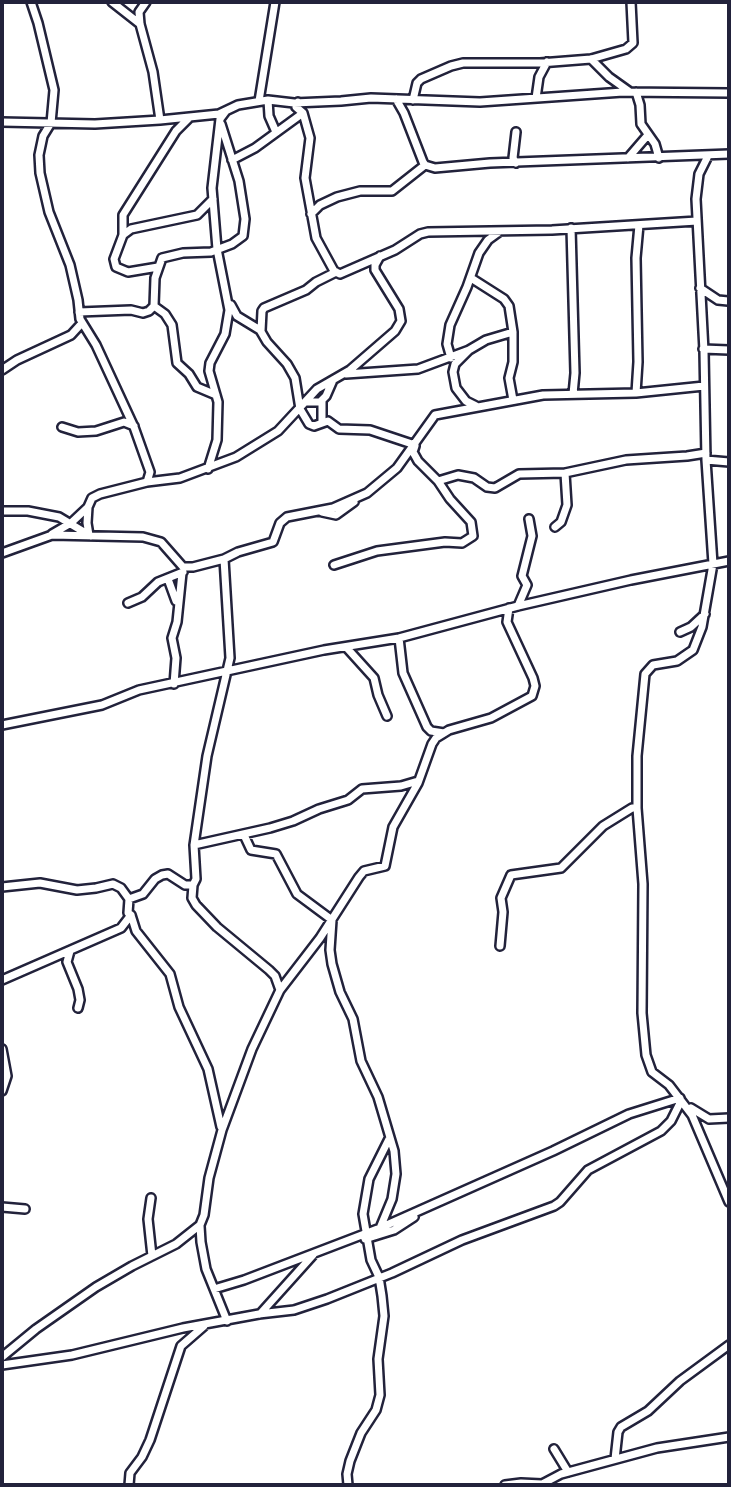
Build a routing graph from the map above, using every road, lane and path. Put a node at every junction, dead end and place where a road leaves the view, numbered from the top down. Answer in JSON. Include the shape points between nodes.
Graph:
{"nodes":[{"id":1,"x":30,"y":2,"type":"edge"},
{"id":2,"x":112,"y":2,"type":"edge"},
{"id":3,"x":146,"y":2,"type":"edge"},
{"id":4,"x":275,"y":2,"type":"edge"},
{"id":5,"x":631,"y":2,"type":"edge"},
{"id":6,"x":140,"y":23,"type":"junction"},
{"id":7,"x":591,"y":59,"type":"junction"},
{"id":8,"x":548,"y":62,"type":"junction"},
{"id":9,"x":634,"y":92,"type":"junction"},
{"id":10,"x":729,"y":93,"type":"edge"},
{"id":11,"x":536,"y":98,"type":"junction"},
{"id":12,"x":396,"y":99,"type":"junction"},
{"id":13,"x":413,"y":100,"type":"junction"},
{"id":14,"x":263,"y":101,"type":"junction"},
{"id":15,"x":298,"y":102,"type":"junction"},
{"id":16,"x":226,"y":111,"type":"junction"},
{"id":17,"x":303,"y":113,"type":"junction"},
{"id":18,"x":189,"y":118,"type":"junction"},
{"id":19,"x":220,"y":119,"type":"junction"},
{"id":20,"x":160,"y":120,"type":"junction"},
{"id":21,"x":2,"y":122,"type":"edge"},
{"id":22,"x":51,"y":123,"type":"junction"},
{"id":23,"x":276,"y":132,"type":"junction"},
{"id":24,"x":516,"y":132,"type":"dead end"},
{"id":25,"x":648,"y":136,"type":"junction"},
{"id":26,"x":729,"y":154,"type":"edge"},
{"id":27,"x":708,"y":156,"type":"junction"},
{"id":28,"x":628,"y":158,"type":"junction"},
{"id":29,"x":659,"y":158,"type":"junction"},
{"id":30,"x":232,"y":160,"type":"junction"},
{"id":31,"x":516,"y":163,"type":"junction"},
{"id":32,"x":425,"y":165,"type":"junction"},
{"id":33,"x":213,"y":199,"type":"junction"},
{"id":34,"x":311,"y":214,"type":"junction"},
{"id":35,"x":697,"y":221,"type":"junction"},
{"id":36,"x":639,"y":225,"type":"junction"},
{"id":37,"x":571,"y":228,"type":"junction"},
{"id":38,"x":499,"y":232,"type":"junction"},
{"id":39,"x":123,"y":235,"type":"junction"},
{"id":40,"x":217,"y":249,"type":"junction"},
{"id":41,"x":380,"y":256,"type":"junction"},
{"id":42,"x":158,"y":267,"type":"junction"},
{"id":43,"x":336,"y":272,"type":"junction"},
{"id":44,"x":471,"y":278,"type":"junction"},
{"id":45,"x":700,"y":288,"type":"junction"},
{"id":46,"x":228,"y":299,"type":"junction"},
{"id":47,"x":728,"y":302,"type":"edge"},
{"id":48,"x":154,"y":306,"type":"junction"},
{"id":49,"x":79,"y":312,"type":"junction"},
{"id":50,"x":82,"y":323,"type":"junction"},
{"id":51,"x":261,"y":331,"type":"junction"},
{"id":52,"x":513,"y":332,"type":"junction"},
{"id":53,"x":704,"y":349,"type":"junction"},
{"id":54,"x":729,"y":350,"type":"edge"},
{"id":55,"x":469,"y":351,"type":"junction"},
{"id":56,"x":451,"y":358,"type":"junction"},
{"id":57,"x":2,"y":370,"type":"edge"},
{"id":58,"x":341,"y":375,"type":"junction"},
{"id":59,"x":333,"y":379,"type":"junction"},
{"id":60,"x":704,"y":386,"type":"junction"},
{"id":61,"x":636,"y":393,"type":"junction"},
{"id":62,"x":573,"y":394,"type":"junction"},
{"id":63,"x":216,"y":395,"type":"junction"},
{"id":64,"x":513,"y":400,"type":"junction"},
{"id":65,"x":322,"y":401,"type":"junction"},
{"id":66,"x":302,"y":405,"type":"junction"},
{"id":67,"x":477,"y":407,"type":"junction"},
{"id":68,"x":322,"y":423,"type":"junction"},
{"id":69,"x":62,"y":427,"type":"dead end"},
{"id":70,"x":134,"y":427,"type":"junction"},
{"id":71,"x":415,"y":445,"type":"junction"},
{"id":72,"x":706,"y":456,"type":"junction"},
{"id":73,"x":729,"y":462,"type":"edge"},
{"id":74,"x":208,"y":469,"type":"junction"},
{"id":75,"x":149,"y":472,"type":"junction"},
{"id":76,"x":565,"y":472,"type":"junction"},
{"id":77,"x":159,"y":481,"type":"junction"},
{"id":78,"x":438,"y":481,"type":"junction"},
{"id":79,"x":147,"y":482,"type":"junction"},
{"id":80,"x":88,"y":507,"type":"junction"},
{"id":81,"x":2,"y":511,"type":"edge"},
{"id":82,"x":529,"y":519,"type":"dead end"},
{"id":83,"x":71,"y":523,"type":"junction"},
{"id":84,"x":555,"y":527,"type":"dead end"},
{"id":85,"x":52,"y":535,"type":"junction"},
{"id":86,"x":90,"y":535,"type":"junction"},
{"id":87,"x":2,"y":553,"type":"edge"},
{"id":88,"x":224,"y":559,"type":"junction"},
{"id":89,"x":729,"y":561,"type":"edge"},
{"id":90,"x":713,"y":564,"type":"junction"},
{"id":91,"x":334,"y":565,"type":"dead end"},
{"id":92,"x":193,"y":567,"type":"junction"},
{"id":93,"x":182,"y":573,"type":"junction"},
{"id":94,"x":168,"y":579,"type":"junction"},
{"id":95,"x":128,"y":603,"type":"dead end"},
{"id":96,"x":178,"y":605,"type":"junction"},
{"id":97,"x":518,"y":606,"type":"junction"},
{"id":98,"x":509,"y":608,"type":"junction"},
{"id":99,"x":705,"y":614,"type":"junction"},
{"id":100,"x":680,"y":632,"type":"dead end"},
{"id":101,"x":399,"y":638,"type":"junction"},
{"id":102,"x":346,"y":647,"type":"junction"},
{"id":103,"x":230,"y":657,"type":"junction"},
{"id":104,"x":239,"y":668,"type":"junction"},
{"id":105,"x":228,"y":671,"type":"junction"},
{"id":106,"x":174,"y":684,"type":"junction"},
{"id":107,"x":387,"y":716,"type":"dead end"},
{"id":108,"x":2,"y":725,"type":"edge"},
{"id":109,"x":444,"y":733,"type":"junction"},
{"id":110,"x":419,"y":781,"type":"junction"},
{"id":111,"x":637,"y":808,"type":"junction"},
{"id":112,"x":244,"y":835,"type":"junction"},
{"id":113,"x":194,"y":845,"type":"junction"},
{"id":114,"x":193,"y":885,"type":"junction"},
{"id":115,"x":2,"y":887,"type":"edge"},
{"id":116,"x":129,"y":899,"type":"junction"},
{"id":117,"x":131,"y":915,"type":"junction"},
{"id":118,"x":332,"y":920,"type":"junction"},
{"id":119,"x":121,"y":928,"type":"junction"},
{"id":120,"x":136,"y":930,"type":"junction"},
{"id":121,"x":500,"y":946,"type":"dead end"},
{"id":122,"x":71,"y":950,"type":"junction"},
{"id":123,"x":2,"y":978,"type":"edge"},
{"id":124,"x":280,"y":990,"type":"junction"},
{"id":125,"x":78,"y":1008,"type":"dead end"},
{"id":126,"x":2,"y":1049,"type":"edge"},
{"id":127,"x":2,"y":1091,"type":"edge"},
{"id":128,"x":680,"y":1099,"type":"junction"},
{"id":129,"x":729,"y":1118,"type":"edge"},
{"id":130,"x":222,"y":1130,"type":"junction"},
{"id":131,"x":389,"y":1139,"type":"junction"},
{"id":132,"x":151,"y":1198,"type":"dead end"},
{"id":133,"x":729,"y":1202,"type":"edge"},
{"id":134,"x":2,"y":1207,"type":"edge"},
{"id":135,"x":25,"y":1209,"type":"dead end"},
{"id":136,"x":423,"y":1210,"type":"junction"},
{"id":137,"x":364,"y":1222,"type":"junction"},
{"id":138,"x":200,"y":1225,"type":"junction"},
{"id":139,"x":378,"y":1229,"type":"junction"},
{"id":140,"x":368,"y":1236,"type":"junction"},
{"id":141,"x":316,"y":1252,"type":"junction"},
{"id":142,"x":152,"y":1256,"type":"junction"},
{"id":143,"x":379,"y":1277,"type":"junction"},
{"id":144,"x":214,"y":1289,"type":"junction"},
{"id":145,"x":259,"y":1314,"type":"junction"},
{"id":146,"x":227,"y":1321,"type":"junction"},
{"id":147,"x":207,"y":1324,"type":"junction"},
{"id":148,"x":729,"y":1345,"type":"edge"},
{"id":149,"x":2,"y":1357,"type":"edge"},
{"id":150,"x":2,"y":1365,"type":"edge"},
{"id":151,"x":729,"y":1437,"type":"edge"},
{"id":152,"x":554,"y":1449,"type":"dead end"},
{"id":153,"x":615,"y":1459,"type":"junction"},
{"id":154,"x":568,"y":1472,"type":"junction"},
{"id":155,"x":531,"y":1484,"type":"edge"},
{"id":156,"x":129,"y":1485,"type":"edge"},
{"id":157,"x":348,"y":1485,"type":"edge"},
{"id":158,"x":505,"y":1485,"type":"edge"}],
"edges":[{"from":1,"to":22,"type":"street","via":[[52,78]]},
{"from":2,"to":6,"type":"street"},
{"from":3,"to":6,"type":"street","via":[[139,12]]},
{"from":4,"to":14,"type":"street"},
{"from":5,"to":7,"type":"street","via":[[631,45]]},
{"from":6,"to":20,"type":"street"},
{"from":7,"to":8,"type":"street"},
{"from":7,"to":9,"type":"street"},
{"from":8,"to":11,"type":"street","via":[[539,77]]},
{"from":8,"to":13,"type":"street","via":[[452,66],[421,79]]},
{"from":9,"to":10,"type":"street"},
{"from":9,"to":11,"type":"street"},
{"from":9,"to":25,"type":"street","via":[[640,105],[640,124]]},
{"from":11,"to":13,"type":"street"},
{"from":12,"to":13,"type":"street"},
{"from":12,"to":15,"type":"street"},
{"from":12,"to":32,"type":"street"},
{"from":14,"to":15,"type":"street"},
{"from":14,"to":16,"type":"street"},
{"from":14,"to":23,"type":"street"},
{"from":15,"to":17,"type":"street","via":[[296,107]]},
{"from":16,"to":18,"type":"street"},
{"from":16,"to":19,"type":"street"},
{"from":17,"to":23,"type":"street"},
{"from":17,"to":34,"type":"street","via":[[310,138],[305,178]]},
{"from":18,"to":20,"type":"street"},
{"from":18,"to":39,"type":"street","via":[[126,208]]},
{"from":19,"to":30,"type":"street"},
{"from":19,"to":33,"type":"street"},
{"from":20,"to":22,"type":"street"},
{"from":21,"to":22,"type":"street"},
{"from":22,"to":49,"type":"street","via":[[40,144],[39,168],[49,212],[70,265]]},
{"from":23,"to":30,"type":"street"},
{"from":24,"to":31,"type":"street"},
{"from":25,"to":28,"type":"street"},
{"from":25,"to":29,"type":"street"},
{"from":26,"to":27,"type":"street"},
{"from":27,"to":29,"type":"street"},
{"from":27,"to":35,"type":"street","via":[[697,184]]},
{"from":28,"to":29,"type":"street"},
{"from":28,"to":31,"type":"street"},
{"from":30,"to":40,"type":"street","via":[[242,195],[245,232]]},
{"from":31,"to":32,"type":"street","via":[[440,169]]},
{"from":32,"to":34,"type":"street","via":[[393,191],[360,191],[337,197]]},
{"from":33,"to":39,"type":"street","via":[[197,215],[131,229]]},
{"from":33,"to":40,"type":"street"},
{"from":34,"to":43,"type":"street","via":[[319,247]]},
{"from":35,"to":36,"type":"street"},
{"from":35,"to":45,"type":"street"},
{"from":36,"to":37,"type":"street"},
{"from":36,"to":61,"type":"street"},
{"from":37,"to":38,"type":"street"},
{"from":37,"to":62,"type":"street"},
{"from":38,"to":41,"type":"street","via":[[423,233]]},
{"from":38,"to":44,"type":"street","via":[[479,253]]},
{"from":39,"to":42,"type":"street","via":[[114,259],[118,270]]},
{"from":40,"to":42,"type":"street","via":[[166,257]]},
{"from":40,"to":46,"type":"street"},
{"from":41,"to":43,"type":"street","via":[[346,273]]},
{"from":41,"to":58,"type":"street","via":[[375,270],[399,309],[401,321]]},
{"from":42,"to":48,"type":"street"},
{"from":43,"to":51,"type":"street","via":[[264,308]]},
{"from":44,"to":52,"type":"street","via":[[506,302]]},
{"from":44,"to":56,"type":"street","via":[[447,336]]},
{"from":45,"to":47,"type":"street"},
{"from":45,"to":53,"type":"street"},
{"from":46,"to":51,"type":"street","via":[[237,316]]},
{"from":46,"to":63,"type":"street","via":[[225,334],[210,363]]},
{"from":48,"to":49,"type":"street","via":[[143,313]]},
{"from":48,"to":63,"type":"street","via":[[172,325],[177,363],[197,387]]},
{"from":49,"to":50,"type":"street"},
{"from":50,"to":57,"type":"street","via":[[71,335]]},
{"from":50,"to":70,"type":"street"},
{"from":51,"to":66,"type":"street","via":[[293,373]]},
{"from":52,"to":55,"type":"street"},
{"from":52,"to":64,"type":"street","via":[[509,378]]},
{"from":53,"to":54,"type":"street"},
{"from":53,"to":60,"type":"street"},
{"from":55,"to":56,"type":"street"},
{"from":55,"to":67,"type":"street","via":[[457,360],[453,372],[461,397]]},
{"from":56,"to":58,"type":"street","via":[[418,369]]},
{"from":58,"to":59,"type":"street"},
{"from":59,"to":65,"type":"street"},
{"from":59,"to":66,"type":"street"},
{"from":60,"to":61,"type":"street"},
{"from":60,"to":72,"type":"street"},
{"from":61,"to":62,"type":"street"},
{"from":62,"to":64,"type":"street"},
{"from":63,"to":74,"type":"street","via":[[217,440]]},
{"from":64,"to":67,"type":"street"},
{"from":65,"to":66,"type":"street"},
{"from":65,"to":68,"type":"street"},
{"from":66,"to":68,"type":"street","via":[[309,424]]},
{"from":66,"to":74,"type":"street","via":[[278,431]]},
{"from":67,"to":71,"type":"street","via":[[435,415]]},
{"from":68,"to":71,"type":"street","via":[[379,432]]},
{"from":69,"to":70,"type":"street","via":[[90,432],[124,422]]},
{"from":70,"to":75,"type":"street"},
{"from":71,"to":78,"type":"street","via":[[418,461]]},
{"from":71,"to":88,"type":"street","via":[[377,486],[321,511],[287,517],[280,523],[275,541]]},
{"from":72,"to":73,"type":"street"},
{"from":72,"to":76,"type":"street","via":[[626,460]]},
{"from":72,"to":90,"type":"street"},
{"from":74,"to":77,"type":"street"},
{"from":75,"to":77,"type":"street"},
{"from":75,"to":79,"type":"street"},
{"from":76,"to":78,"type":"street","via":[[519,474],[495,488],[458,475]]},
{"from":76,"to":84,"type":"street","via":[[567,505]]},
{"from":77,"to":79,"type":"street"},
{"from":78,"to":91,"type":"street","via":[[471,522],[471,538],[387,548]]},
{"from":79,"to":80,"type":"street","via":[[100,494]]},
{"from":80,"to":83,"type":"street"},
{"from":80,"to":86,"type":"street"},
{"from":81,"to":83,"type":"street","via":[[47,514]]},
{"from":82,"to":97,"type":"street","via":[[532,536],[522,576],[527,585]]},
{"from":83,"to":85,"type":"street"},
{"from":83,"to":86,"type":"street"},
{"from":85,"to":86,"type":"street"},
{"from":85,"to":87,"type":"street"},
{"from":86,"to":92,"type":"street","via":[[156,540],[179,565]]},
{"from":88,"to":92,"type":"street"},
{"from":88,"to":103,"type":"street"},
{"from":89,"to":90,"type":"street"},
{"from":90,"to":97,"type":"street"},
{"from":90,"to":99,"type":"street"},
{"from":92,"to":93,"type":"street"},
{"from":93,"to":94,"type":"street"},
{"from":93,"to":96,"type":"street"},
{"from":94,"to":95,"type":"street"},
{"from":94,"to":96,"type":"street"},
{"from":96,"to":106,"type":"street","via":[[172,638]]},
{"from":97,"to":98,"type":"street"},
{"from":98,"to":101,"type":"street"},
{"from":98,"to":109,"type":"street","via":[[507,622],[533,678],[532,696],[491,718]]},
{"from":99,"to":100,"type":"street"},
{"from":99,"to":111,"type":"street","via":[[689,654],[653,666],[645,674]]},
{"from":101,"to":102,"type":"street"},
{"from":101,"to":109,"type":"street","via":[[403,673],[427,727]]},
{"from":102,"to":104,"type":"street"},
{"from":102,"to":107,"type":"street","via":[[374,678]]},
{"from":103,"to":104,"type":"street"},
{"from":103,"to":105,"type":"street"},
{"from":104,"to":105,"type":"street"},
{"from":105,"to":106,"type":"street"},
{"from":105,"to":113,"type":"street","via":[[207,756]]},
{"from":106,"to":108,"type":"street","via":[[139,690],[77,711]]},
{"from":109,"to":110,"type":"street","via":[[429,749]]},
{"from":110,"to":112,"type":"street","via":[[362,789],[348,800]]},
{"from":110,"to":118,"type":"street","via":[[393,827],[385,866],[364,871]]},
{"from":111,"to":121,"type":"street","via":[[603,826],[561,868],[511,875],[501,898]]},
{"from":111,"to":128,"type":"street","via":[[646,1055],[652,1072]]},
{"from":112,"to":113,"type":"street"},
{"from":112,"to":118,"type":"street","via":[[251,850],[276,854],[299,897]]},
{"from":113,"to":114,"type":"street","via":[[197,875]]},
{"from":114,"to":116,"type":"street","via":[[162,875],[143,894]]},
{"from":114,"to":124,"type":"street","via":[[196,905],[275,976]]},
{"from":115,"to":116,"type":"street","via":[[40,883],[77,890],[113,884]]},
{"from":116,"to":117,"type":"street"},
{"from":117,"to":119,"type":"street"},
{"from":117,"to":120,"type":"street"},
{"from":118,"to":124,"type":"street"},
{"from":118,"to":131,"type":"street","via":[[332,964]]},
{"from":119,"to":120,"type":"street"},
{"from":119,"to":122,"type":"street"},
{"from":120,"to":130,"type":"street","via":[[170,974],[178,1007],[208,1069]]},
{"from":122,"to":123,"type":"street"},
{"from":122,"to":125,"type":"street","via":[[67,962],[78,989]]},
{"from":124,"to":130,"type":"street"},
{"from":126,"to":127,"type":"street","via":[[7,1076]]},
{"from":128,"to":129,"type":"street","via":[[709,1119]]},
{"from":128,"to":133,"type":"street","via":[[701,1132]]},
{"from":128,"to":136,"type":"street","via":[[614,1120]]},
{"from":128,"to":143,"type":"street","via":[[661,1131],[588,1170],[561,1202]]},
{"from":130,"to":138,"type":"street"},
{"from":131,"to":137,"type":"street","via":[[369,1179]]},
{"from":131,"to":139,"type":"street","via":[[396,1174],[390,1206]]},
{"from":132,"to":142,"type":"street"},
{"from":134,"to":135,"type":"street"},
{"from":136,"to":139,"type":"street"},
{"from":136,"to":140,"type":"street","via":[[394,1230]]},
{"from":137,"to":139,"type":"street"},
{"from":137,"to":140,"type":"street"},
{"from":138,"to":142,"type":"street"},
{"from":138,"to":144,"type":"street","via":[[203,1257]]},
{"from":139,"to":140,"type":"street"},
{"from":140,"to":141,"type":"street"},
{"from":140,"to":143,"type":"street"},
{"from":141,"to":144,"type":"street"},
{"from":141,"to":145,"type":"street"},
{"from":142,"to":149,"type":"street","via":[[96,1287]]},
{"from":143,"to":145,"type":"street","via":[[294,1310]]},
{"from":143,"to":157,"type":"street","via":[[384,1316],[377,1359],[380,1395],[350,1461]]},
{"from":144,"to":146,"type":"street"},
{"from":145,"to":146,"type":"street"},
{"from":146,"to":147,"type":"street"},
{"from":147,"to":150,"type":"street","via":[[72,1355]]},
{"from":147,"to":156,"type":"street","via":[[181,1346],[150,1440],[130,1473]]},
{"from":148,"to":153,"type":"street","via":[[648,1411],[621,1427]]},
{"from":151,"to":153,"type":"street"},
{"from":152,"to":154,"type":"street"},
{"from":153,"to":154,"type":"street"},
{"from":154,"to":155,"type":"street","via":[[547,1483]]},
{"from":155,"to":158,"type":"street"}]}
